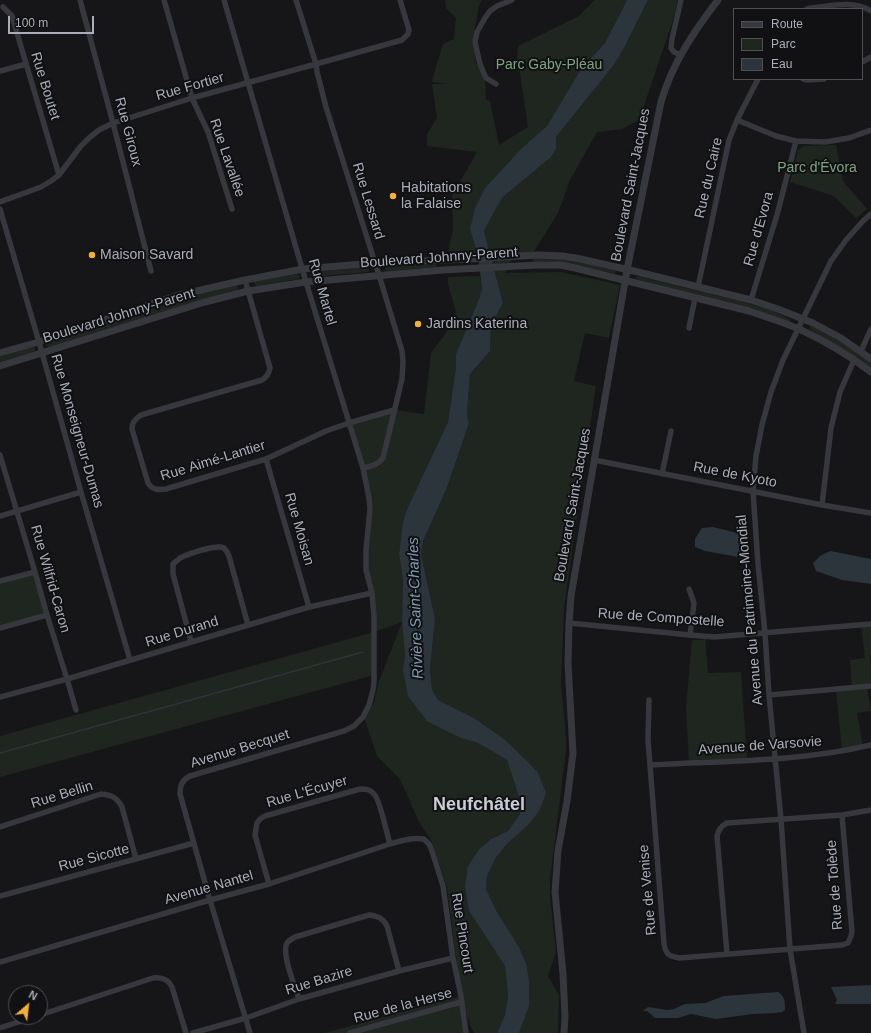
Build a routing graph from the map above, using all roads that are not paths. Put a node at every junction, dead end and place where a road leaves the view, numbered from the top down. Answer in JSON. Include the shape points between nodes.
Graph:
{"nodes":[{"id":1,"x":80,"y":0,"type":"edge"},
{"id":2,"x":164,"y":0,"type":"edge"},
{"id":3,"x":224,"y":0,"type":"edge"},
{"id":4,"x":296,"y":0,"type":"edge"},
{"id":5,"x":400,"y":0,"type":"edge"},
{"id":6,"x":512,"y":0,"type":"edge"},
{"id":7,"x":681,"y":0,"type":"edge"},
{"id":8,"x":718,"y":0,"type":"edge"},
{"id":9,"x":3,"y":7,"type":"dead end"},
{"id":10,"x":811,"y":8,"type":"edge"},
{"id":11,"x":871,"y":11,"type":"edge"},
{"id":12,"x":681,"y":55,"type":"junction"},
{"id":13,"x":26,"y":64,"type":"junction"},
{"id":14,"x":316,"y":64,"type":"junction"},
{"id":15,"x":0,"y":71,"type":"edge"},
{"id":16,"x":757,"y":80,"type":"edge"},
{"id":17,"x":248,"y":83,"type":"junction"},
{"id":18,"x":496,"y":84,"type":"dead end"},
{"id":19,"x":192,"y":98,"type":"junction"},
{"id":20,"x":737,"y":120,"type":"junction"},
{"id":21,"x":113,"y":123,"type":"junction"},
{"id":22,"x":871,"y":130,"type":"edge"},
{"id":23,"x":796,"y":142,"type":"junction"},
{"id":24,"x":59,"y":175,"type":"junction"},
{"id":25,"x":0,"y":202,"type":"edge"},
{"id":26,"x":0,"y":209,"type":"edge"},
{"id":27,"x":232,"y":209,"type":"dead end"},
{"id":28,"x":871,"y":214,"type":"edge"},
{"id":29,"x":375,"y":263,"type":"junction"},
{"id":30,"x":303,"y":269,"type":"junction"},
{"id":31,"x":627,"y":270,"type":"junction"},
{"id":32,"x":151,"y":271,"type":"dead end"},
{"id":33,"x":379,"y":275,"type":"junction"},
{"id":34,"x":245,"y":280,"type":"junction"},
{"id":35,"x":625,"y":280,"type":"junction"},
{"id":36,"x":306,"y":282,"type":"junction"},
{"id":37,"x":698,"y":287,"type":"junction"},
{"id":38,"x":248,"y":291,"type":"junction"},
{"id":39,"x":695,"y":298,"type":"junction"},
{"id":40,"x":751,"y":300,"type":"junction"},
{"id":41,"x":803,"y":319,"type":"junction"},
{"id":42,"x":689,"y":328,"type":"dead end"},
{"id":43,"x":798,"y":328,"type":"junction"},
{"id":44,"x":871,"y":329,"type":"edge"},
{"id":45,"x":39,"y":342,"type":"junction"},
{"id":46,"x":861,"y":351,"type":"junction"},
{"id":47,"x":0,"y":353,"type":"edge"},
{"id":48,"x":42,"y":353,"type":"junction"},
{"id":49,"x":871,"y":359,"type":"edge"},
{"id":50,"x":854,"y":360,"type":"junction"},
{"id":51,"x":0,"y":366,"type":"edge"},
{"id":52,"x":871,"y":372,"type":"edge"},
{"id":53,"x":394,"y":410,"type":"junction"},
{"id":54,"x":349,"y":423,"type":"junction"},
{"id":55,"x":670,"y":431,"type":"dead end"},
{"id":56,"x":0,"y":455,"type":"edge"},
{"id":57,"x":266,"y":459,"type":"junction"},
{"id":58,"x":594,"y":460,"type":"junction"},
{"id":59,"x":363,"y":468,"type":"junction"},
{"id":60,"x":662,"y":474,"type":"junction"},
{"id":61,"x":753,"y":491,"type":"junction"},
{"id":62,"x":81,"y":492,"type":"junction"},
{"id":63,"x":822,"y":505,"type":"junction"},
{"id":64,"x":17,"y":511,"type":"junction"},
{"id":65,"x":871,"y":513,"type":"edge"},
{"id":66,"x":0,"y":516,"type":"edge"},
{"id":67,"x":36,"y":572,"type":"junction"},
{"id":68,"x":0,"y":581,"type":"edge"},
{"id":69,"x":689,"y":589,"type":"dead end"},
{"id":70,"x":372,"y":593,"type":"junction"},
{"id":71,"x":308,"y":607,"type":"junction"},
{"id":72,"x":47,"y":615,"type":"junction"},
{"id":73,"x":569,"y":623,"type":"junction"},
{"id":74,"x":871,"y":624,"type":"edge"},
{"id":75,"x":248,"y":625,"type":"junction"},
{"id":76,"x":0,"y":628,"type":"edge"},
{"id":77,"x":765,"y":632,"type":"junction"},
{"id":78,"x":690,"y":635,"type":"junction"},
{"id":79,"x":191,"y":642,"type":"junction"},
{"id":80,"x":130,"y":660,"type":"junction"},
{"id":81,"x":67,"y":679,"type":"junction"},
{"id":82,"x":871,"y":686,"type":"edge"},
{"id":83,"x":769,"y":695,"type":"junction"},
{"id":84,"x":0,"y":697,"type":"edge"},
{"id":85,"x":649,"y":700,"type":"dead end"},
{"id":86,"x":76,"y":710,"type":"dead end"},
{"id":87,"x":871,"y":745,"type":"edge"},
{"id":88,"x":774,"y":759,"type":"junction"},
{"id":89,"x":650,"y":766,"type":"junction"},
{"id":90,"x":871,"y":810,"type":"edge"},
{"id":91,"x":842,"y":815,"type":"junction"},
{"id":92,"x":780,"y":819,"type":"junction"},
{"id":93,"x":0,"y":827,"type":"edge"},
{"id":94,"x":424,"y":839,"type":"joint"},
{"id":95,"x":194,"y":843,"type":"junction"},
{"id":96,"x":390,"y":844,"type":"junction"},
{"id":97,"x":136,"y":859,"type":"junction"},
{"id":98,"x":269,"y":884,"type":"junction"},
{"id":99,"x":0,"y":896,"type":"edge"},
{"id":100,"x":210,"y":900,"type":"junction"},
{"id":101,"x":790,"y":949,"type":"junction"},
{"id":102,"x":727,"y":954,"type":"junction"},
{"id":103,"x":453,"y":958,"type":"junction"},
{"id":104,"x":0,"y":962,"type":"edge"},
{"id":105,"x":399,"y":971,"type":"junction"},
{"id":106,"x":299,"y":999,"type":"junction"},
{"id":107,"x":462,"y":1002,"type":"junction"},
{"id":108,"x":48,"y":1012,"type":"edge"},
{"id":109,"x":246,"y":1018,"type":"junction"},
{"id":110,"x":186,"y":1033,"type":"edge"},
{"id":111,"x":193,"y":1033,"type":"edge"},
{"id":112,"x":250,"y":1033,"type":"edge"},
{"id":113,"x":350,"y":1033,"type":"edge"},
{"id":114,"x":466,"y":1033,"type":"edge"},
{"id":115,"x":564,"y":1033,"type":"edge"},
{"id":116,"x":804,"y":1033,"type":"edge"}],
"edges":[{"from":1,"to":21,"type":"street","name":"Rue Giroux"},
{"from":2,"to":19,"type":"street","name":"Rue Lavallée"},
{"from":3,"to":17,"type":"street","name":"Rue Martel"},
{"from":4,"to":14,"type":"street","name":"Rue Lessard"},
{"from":5,"to":14,"type":"street","name":"Rue Fortier","via":[[409,30],[402,40]]},
{"from":6,"to":18,"type":"street","via":[[490,11],[477,32],[475,42],[486,78]]},
{"from":7,"to":12,"type":"street","via":[[671,48]]},
{"from":8,"to":12,"type":"street","name":"Boulevard Saint-Jacques"},
{"from":9,"to":13,"type":"street","name":"Rue Boutet","via":[[12,16]]},
{"from":10,"to":11,"type":"street","via":[[858,4]]},
{"from":12,"to":31,"type":"street","name":"Boulevard Saint-Jacques","via":[[668,79],[661,102]]},
{"from":13,"to":15,"type":"street"},
{"from":13,"to":24,"type":"street","name":"Rue Boutet"},
{"from":14,"to":17,"type":"street","name":"Rue Fortier"},
{"from":14,"to":29,"type":"street","name":"Rue Lessard","via":[[326,107]]},
{"from":16,"to":20,"type":"street","name":"Rue du Caire"},
{"from":17,"to":19,"type":"street","name":"Rue Fortier"},
{"from":17,"to":30,"type":"street","name":"Rue Martel"},
{"from":19,"to":21,"type":"street","name":"Rue Fortier"},
{"from":19,"to":27,"type":"street","name":"Rue Lavallée","via":[[208,132]]},
{"from":20,"to":23,"type":"street"},
{"from":20,"to":37,"type":"street","name":"Rue du Caire","via":[[729,140]]},
{"from":21,"to":24,"type":"street","name":"Rue Fortier","via":[[89,138]]},
{"from":21,"to":32,"type":"street","name":"Rue Giroux"},
{"from":22,"to":23,"type":"street","via":[[849,138],[825,142]]},
{"from":23,"to":40,"type":"street","name":"Rue d'Evora"},
{"from":24,"to":25,"type":"street","name":"Rue Fortier","via":[[41,187]]},
{"from":26,"to":45,"type":"street","name":"Rue Monseigneur-Dumas"},
{"from":28,"to":41,"type":"street","name":"Avenue du Patrimoine-Mondial","via":[[831,261]]},
{"from":29,"to":30,"type":"street","name":"Boulevard Johnny-Parent"},
{"from":29,"to":31,"type":"street","name":"Boulevard Johnny-Parent","via":[[538,255],[576,258]]},
{"from":29,"to":33,"type":"street","name":"Rue Lessard"},
{"from":30,"to":34,"type":"street","name":"Boulevard Johnny-Parent"},
{"from":30,"to":36,"type":"street","name":"Rue Martel"},
{"from":31,"to":35,"type":"street","name":"Boulevard Saint-Jacques"},
{"from":31,"to":37,"type":"street","name":"Boulevard Johnny-Parent"},
{"from":33,"to":35,"type":"street","name":"Boulevard Johnny-Parent","via":[[561,265]]},
{"from":33,"to":36,"type":"street","name":"Boulevard Johnny-Parent"},
{"from":33,"to":53,"type":"street","name":"Rue Lessard","via":[[402,351],[402,379]]},
{"from":34,"to":38,"type":"street","name":"Rue Aimé-Lantier"},
{"from":34,"to":45,"type":"street","name":"Boulevard Johnny-Parent","via":[[175,296]]},
{"from":35,"to":39,"type":"street","name":"Boulevard Johnny-Parent"},
{"from":35,"to":58,"type":"street","name":"Boulevard Saint-Jacques"},
{"from":36,"to":38,"type":"street","name":"Boulevard Johnny-Parent"},
{"from":36,"to":54,"type":"street","name":"Rue Martel"},
{"from":37,"to":40,"type":"street","name":"Boulevard Johnny-Parent"},
{"from":38,"to":48,"type":"street","name":"Boulevard Johnny-Parent"},
{"from":38,"to":57,"type":"street","name":"Rue Aimé-Lantier","via":[[270,368],[267,376],[262,380],[141,415],[134,421],[132,429],[148,483],[155,489],[166,489]]},
{"from":39,"to":42,"type":"street"},
{"from":39,"to":43,"type":"street","name":"Boulevard Johnny-Parent"},
{"from":40,"to":41,"type":"street","name":"Boulevard Johnny-Parent"},
{"from":41,"to":43,"type":"street","name":"Avenue du Patrimoine-Mondial"},
{"from":41,"to":46,"type":"street","name":"Boulevard Johnny-Parent"},
{"from":43,"to":50,"type":"street","name":"Boulevard Johnny-Parent"},
{"from":43,"to":61,"type":"street","name":"Avenue du Patrimoine-Mondial","via":[[771,392],[762,424]]},
{"from":44,"to":46,"type":"street"},
{"from":45,"to":47,"type":"street","name":"Boulevard Johnny-Parent"},
{"from":45,"to":48,"type":"street","name":"Rue Monseigneur-Dumas"},
{"from":46,"to":49,"type":"street","name":"Boulevard Johnny-Parent"},
{"from":48,"to":51,"type":"street","name":"Boulevard Johnny-Parent"},
{"from":48,"to":62,"type":"street","name":"Rue Monseigneur-Dumas"},
{"from":50,"to":52,"type":"street","name":"Boulevard Johnny-Parent"},
{"from":50,"to":63,"type":"street","via":[[840,392],[831,428]]},
{"from":53,"to":54,"type":"street","name":"Rue Aimé-Lantier"},
{"from":53,"to":59,"type":"street","name":"Rue Lessard","via":[[383,458],[376,464]]},
{"from":54,"to":57,"type":"street","name":"Rue Aimé-Lantier"},
{"from":54,"to":59,"type":"street","name":"Rue Martel"},
{"from":55,"to":60,"type":"street"},
{"from":56,"to":64,"type":"street","name":"Rue Wilfrid-Caron"},
{"from":57,"to":71,"type":"street","name":"Rue Moisan"},
{"from":58,"to":60,"type":"street","name":"Rue de Kyoto"},
{"from":58,"to":73,"type":"street","name":"Boulevard Saint-Jacques"},
{"from":59,"to":70,"type":"street","name":"Rue Martel","via":[[370,498],[366,570]]},
{"from":60,"to":61,"type":"street","name":"Rue de Kyoto"},
{"from":61,"to":63,"type":"street","name":"Rue de Kyoto"},
{"from":61,"to":77,"type":"street","name":"Avenue du Patrimoine-Mondial"},
{"from":62,"to":64,"type":"street"},
{"from":62,"to":80,"type":"street","name":"Rue Monseigneur-Dumas"},
{"from":63,"to":65,"type":"street","name":"Rue de Kyoto"},
{"from":64,"to":66,"type":"street"},
{"from":64,"to":67,"type":"street","name":"Rue Wilfrid-Caron"},
{"from":67,"to":68,"type":"street"},
{"from":67,"to":72,"type":"street","name":"Rue Wilfrid-Caron"},
{"from":69,"to":78,"type":"street","via":[[694,603]]},
{"from":70,"to":71,"type":"street","name":"Rue Durand"},
{"from":70,"to":95,"type":"street","name":"Avenue Becquet","via":[[374,682],[369,705],[363,717],[344,731],[186,778],[180,787],[180,794]]},
{"from":71,"to":75,"type":"street","name":"Rue Durand"},
{"from":72,"to":76,"type":"street"},
{"from":72,"to":81,"type":"street","name":"Rue Wilfrid-Caron"},
{"from":73,"to":78,"type":"street","name":"Rue de Compostelle"},
{"from":73,"to":115,"type":"street","name":"Boulevard Saint-Jacques","via":[[568,663],[573,753],[558,851],[555,892],[563,974]]},
{"from":74,"to":77,"type":"street","name":"Rue de Compostelle"},
{"from":75,"to":79,"type":"street","name":"Rue Durand"},
{"from":75,"to":79,"type":"street","via":[[227,551],[218,546],[212,547],[181,558],[173,564],[173,574]]},
{"from":77,"to":78,"type":"street","name":"Rue de Compostelle","via":[[714,637]]},
{"from":77,"to":83,"type":"street","name":"Avenue du Patrimoine-Mondial"},
{"from":79,"to":80,"type":"street","name":"Rue Durand"},
{"from":80,"to":81,"type":"street","name":"Rue Durand"},
{"from":81,"to":84,"type":"street","name":"Rue Durand"},
{"from":81,"to":86,"type":"street","name":"Rue Wilfrid-Caron"},
{"from":82,"to":83,"type":"street"},
{"from":83,"to":88,"type":"street","name":"Avenue du Patrimoine-Mondial"},
{"from":85,"to":89,"type":"street","name":"Rue de Venise"},
{"from":87,"to":88,"type":"street","name":"Avenue de Varsovie"},
{"from":88,"to":89,"type":"street","name":"Avenue de Varsovie"},
{"from":88,"to":92,"type":"street","name":"Avenue du Patrimoine-Mondial"},
{"from":89,"to":102,"type":"street","name":"Rue de Venise","via":[[665,951],[668,955],[679,958]]},
{"from":90,"to":91,"type":"street"},
{"from":91,"to":92,"type":"street"},
{"from":91,"to":101,"type":"street","name":"Rue de Tolède","via":[[851,936],[848,943],[842,945]]},
{"from":92,"to":101,"type":"street","name":"Avenue du Patrimoine-Mondial"},
{"from":92,"to":102,"type":"street","via":[[727,823],[719,828]]},
{"from":93,"to":97,"type":"street","name":"Rue Bellin","via":[[101,794],[108,795],[115,797],[122,806]]},
{"from":94,"to":96,"type":"street","name":"Avenue Nantel","via":[[409,838]]},
{"from":94,"to":103,"type":"street","name":"Rue Pincourt","via":[[432,851],[443,886]]},
{"from":95,"to":97,"type":"street","name":"Rue Sicotte"},
{"from":95,"to":100,"type":"street","name":"Avenue Becquet"},
{"from":96,"to":98,"type":"street","name":"Avenue Nantel"},
{"from":96,"to":98,"type":"street","name":"Rue L'Écuyer","via":[[377,797],[370,790],[360,789],[265,816],[257,823],[255,834]]},
{"from":97,"to":99,"type":"street","name":"Rue Sicotte"},
{"from":98,"to":100,"type":"street","name":"Avenue Nantel"},
{"from":100,"to":104,"type":"street","name":"Avenue Nantel"},
{"from":100,"to":109,"type":"street","name":"Avenue Becquet"},
{"from":101,"to":102,"type":"street","name":"Rue de Venise"},
{"from":101,"to":116,"type":"street","name":"Avenue du Patrimoine-Mondial"},
{"from":103,"to":105,"type":"street","name":"Rue Bazire"},
{"from":103,"to":107,"type":"street","name":"Rue Pincourt"},
{"from":105,"to":106,"type":"street","name":"Rue Bazire"},
{"from":105,"to":106,"type":"street","via":[[384,920],[369,915],[295,937],[287,943],[285,952]]},
{"from":106,"to":109,"type":"street","name":"Rue Bazire"},
{"from":107,"to":113,"type":"street","name":"Rue de la Herse"},
{"from":107,"to":114,"type":"street","name":"Rue Pincourt"},
{"from":108,"to":110,"type":"street","via":[[153,978],[160,978],[166,979],[172,987]]},
{"from":109,"to":111,"type":"street","name":"Rue Bazire"},
{"from":109,"to":112,"type":"street","name":"Avenue Becquet"}]}
